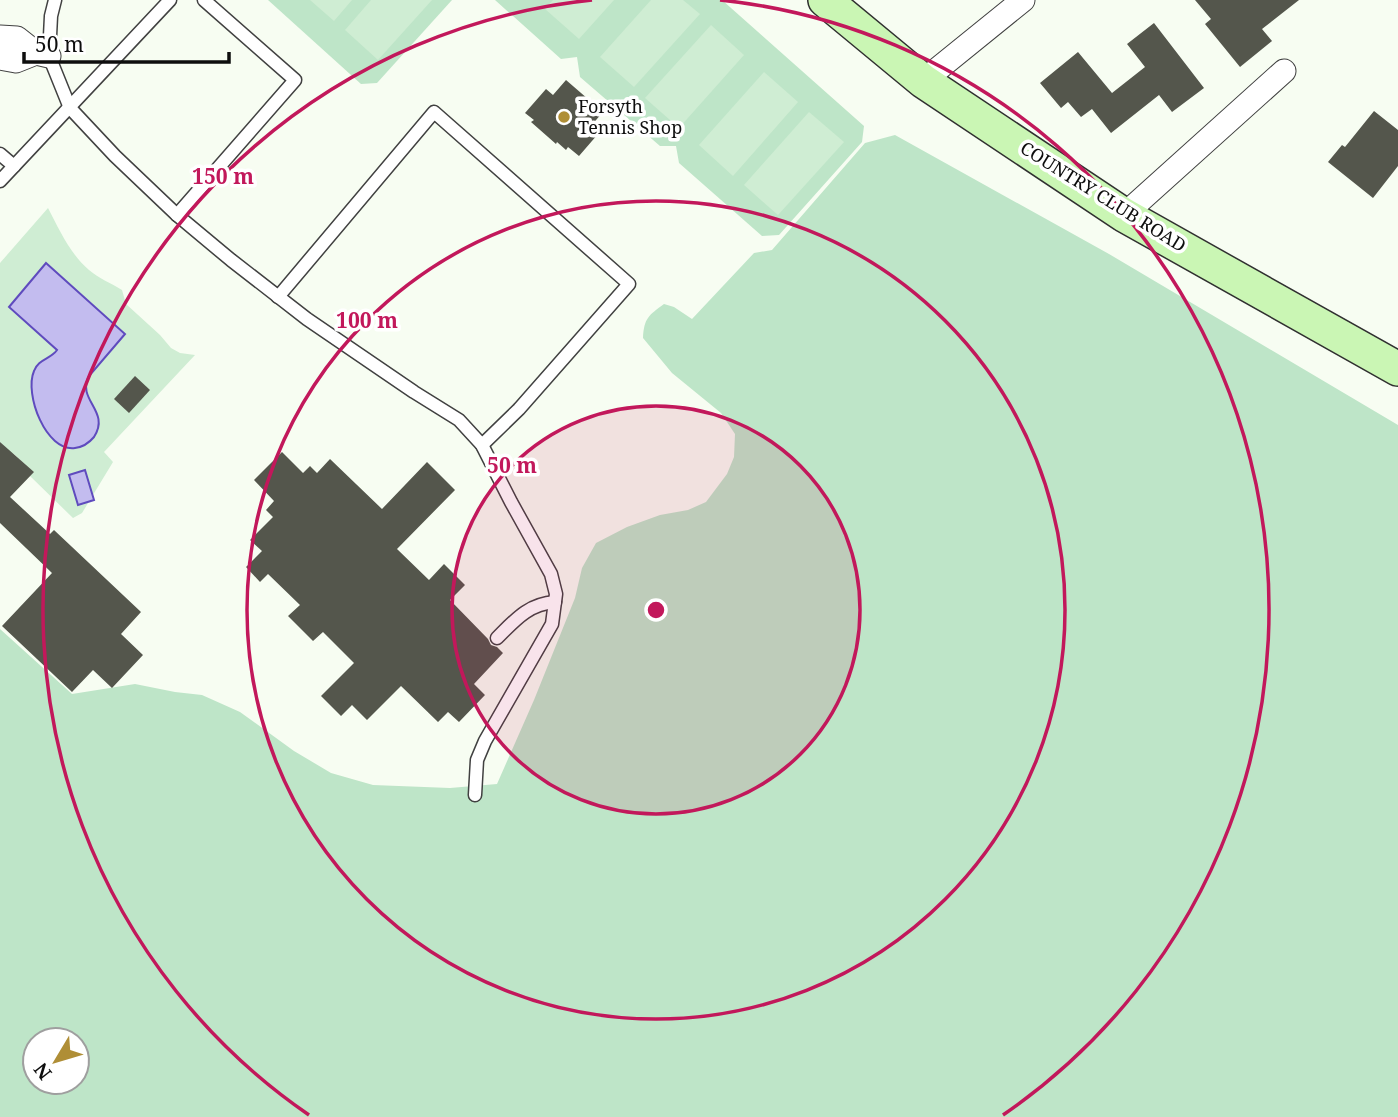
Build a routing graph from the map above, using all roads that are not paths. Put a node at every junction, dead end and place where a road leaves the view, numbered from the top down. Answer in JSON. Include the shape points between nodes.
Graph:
{"nodes":[{"id":1,"x":55,"y":0,"type":"edge"},
{"id":2,"x":170,"y":0,"type":"edge"},
{"id":3,"x":204,"y":0,"type":"edge"},
{"id":4,"x":825,"y":0,"type":"edge"},
{"id":5,"x":1023,"y":0,"type":"edge"},
{"id":6,"x":0,"y":37,"type":"edge"},
{"id":7,"x":42,"y":55,"type":"junction"},
{"id":8,"x":0,"y":58,"type":"edge"},
{"id":9,"x":1284,"y":71,"type":"dead end"},
{"id":10,"x":923,"y":81,"type":"junction"},
{"id":11,"x":70,"y":108,"type":"junction"},
{"id":12,"x":0,"y":153,"type":"edge"},
{"id":13,"x":14,"y":166,"type":"junction"},
{"id":14,"x":0,"y":181,"type":"edge"},
{"id":15,"x":177,"y":215,"type":"junction"},
{"id":16,"x":1124,"y":215,"type":"junction"},
{"id":17,"x":278,"y":297,"type":"junction"},
{"id":18,"x":1398,"y":369,"type":"edge"},
{"id":19,"x":482,"y":445,"type":"junction"},
{"id":20,"x":555,"y":603,"type":"junction"},
{"id":21,"x":496,"y":638,"type":"dead end"},
{"id":22,"x":475,"y":795,"type":"dead end"}],
"edges":[{"from":1,"to":7,"type":"lane"},
{"from":2,"to":11,"type":"lane"},
{"from":3,"to":15,"type":"lane","via":[[295,80]]},
{"from":4,"to":10,"type":"main road","name":"COUNTRY CLUB ROAD"},
{"from":5,"to":10,"type":"street"},
{"from":6,"to":7,"type":"street","via":[[18,38]]},
{"from":7,"to":8,"type":"street","via":[[16,61]]},
{"from":7,"to":11,"type":"lane"},
{"from":9,"to":16,"type":"street"},
{"from":10,"to":16,"type":"main road","name":"COUNTRY CLUB ROAD"},
{"from":11,"to":13,"type":"lane"},
{"from":11,"to":15,"type":"lane"},
{"from":12,"to":13,"type":"lane"},
{"from":13,"to":14,"type":"lane"},
{"from":15,"to":17,"type":"lane"},
{"from":16,"to":18,"type":"main road","name":"COUNTRY CLUB ROAD"},
{"from":17,"to":19,"type":"lane","via":[[459,420]]},
{"from":17,"to":19,"type":"lane","via":[[434,112],[629,284],[519,410]]},
{"from":19,"to":20,"type":"lane","via":[[551,574]]},
{"from":20,"to":21,"type":"lane","via":[[542,603],[524,612]]},
{"from":20,"to":22,"type":"lane","via":[[552,624],[477,760]]}]}
